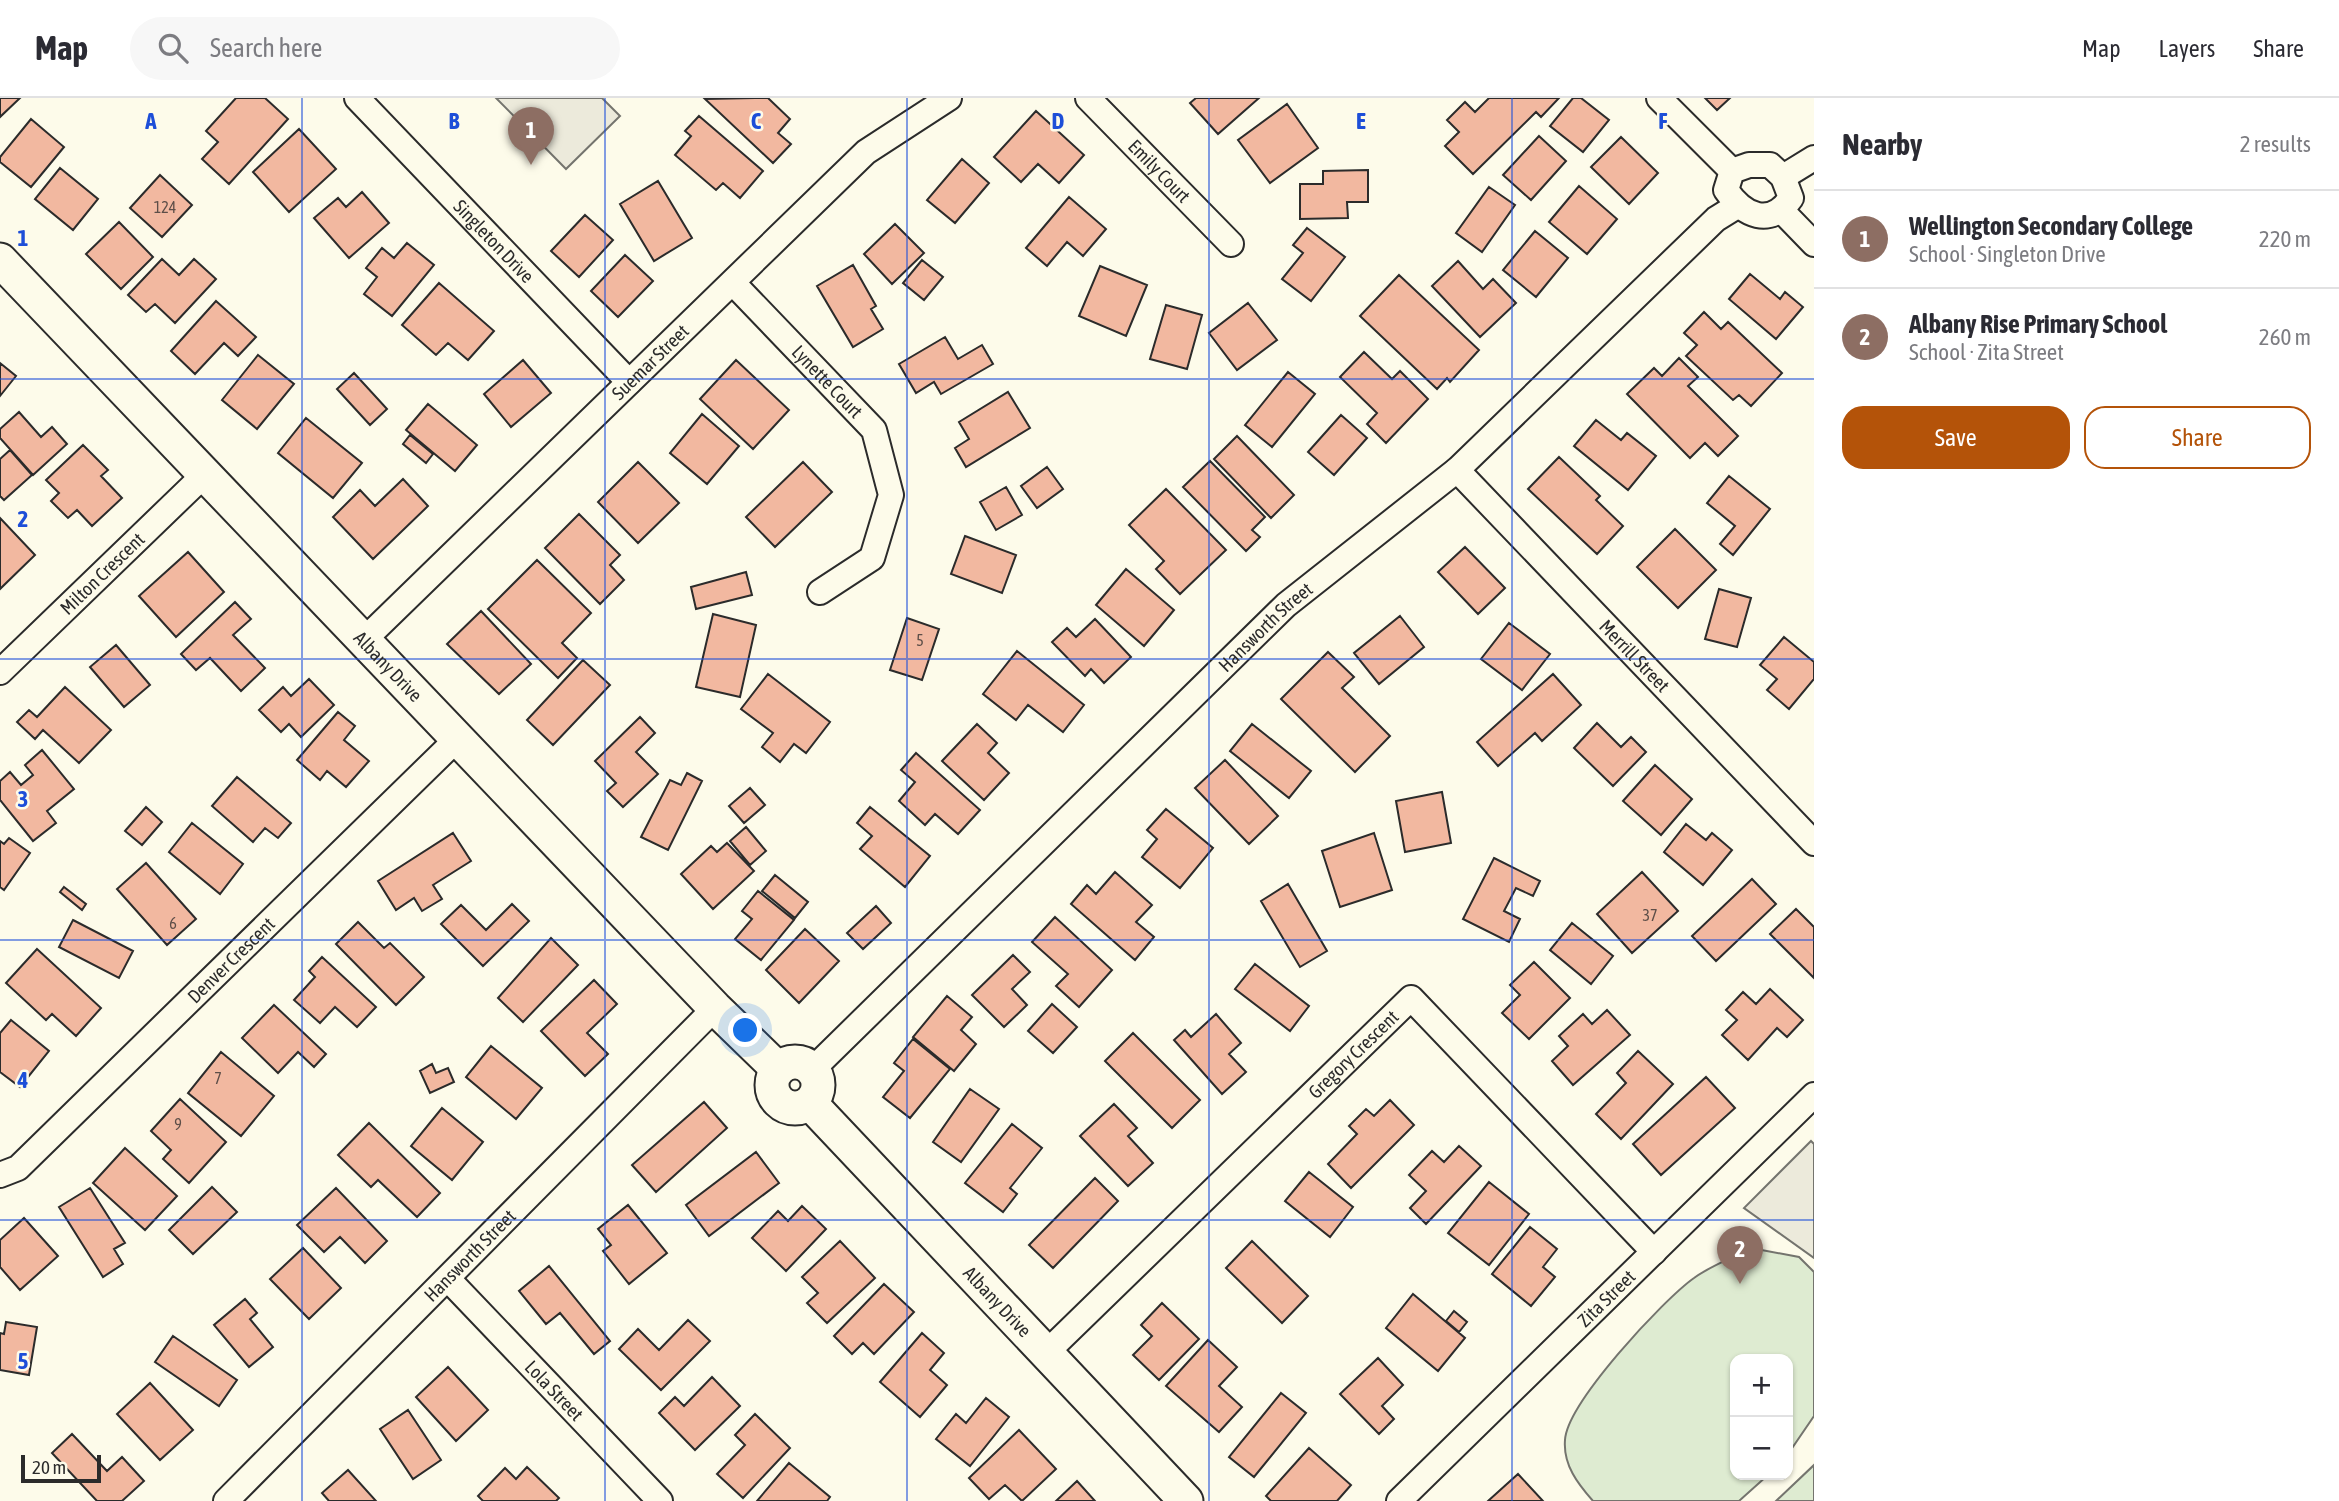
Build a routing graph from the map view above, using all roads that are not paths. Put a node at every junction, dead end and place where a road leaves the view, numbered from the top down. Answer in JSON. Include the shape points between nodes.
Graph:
{"nodes":[{"id":1,"x":357,"y":98,"type":"edge"},
{"id":2,"x":949,"y":98,"type":"edge"},
{"id":3,"x":1088,"y":98,"type":"edge"},
{"id":4,"x":1659,"y":98,"type":"edge"},
{"id":5,"x":1814,"y":158,"type":"edge"},
{"id":6,"x":1732,"y":171,"type":"junction"},
{"id":7,"x":1783,"y":177,"type":"junction"},
{"id":8,"x":1737,"y":206,"type":"junction"},
{"id":9,"x":1782,"y":211,"type":"junction"},
{"id":10,"x":1231,"y":244,"type":"dead end"},
{"id":11,"x":1814,"y":244,"type":"edge"},
{"id":12,"x":0,"y":260,"type":"edge"},
{"id":13,"x":734,"y":284,"type":"junction"},
{"id":14,"x":629,"y":382,"type":"junction"},
{"id":15,"x":1457,"y":470,"type":"junction"},
{"id":16,"x":203,"y":476,"type":"junction"},
{"id":17,"x":820,"y":592,"type":"dead end"},
{"id":18,"x":365,"y":640,"type":"junction"},
{"id":19,"x":0,"y":672,"type":"edge"},
{"id":20,"x":457,"y":738,"type":"junction"},
{"id":21,"x":1814,"y":843,"type":"edge"},
{"id":22,"x":715,"y":1008,"type":"junction"},
{"id":23,"x":778,"y":1069,"type":"junction"},
{"id":24,"x":812,"y":1070,"type":"junction"},
{"id":25,"x":1814,"y":1096,"type":"edge"},
{"id":26,"x":810,"y":1103,"type":"junction"},
{"id":27,"x":0,"y":1175,"type":"edge"},
{"id":28,"x":1654,"y":1252,"type":"junction"},
{"id":29,"x":448,"y":1279,"type":"junction"},
{"id":30,"x":1045,"y":1353,"type":"junction"},
{"id":31,"x":226,"y":1501,"type":"edge"},
{"id":32,"x":660,"y":1501,"type":"edge"},
{"id":33,"x":1186,"y":1501,"type":"edge"},
{"id":34,"x":1399,"y":1501,"type":"edge"}],
"edges":[{"from":1,"to":14,"type":"street","name":"Singleton Drive"},
{"from":2,"to":13,"type":"street","name":"Suemar Street","via":[[866,152]]},
{"from":3,"to":10,"type":"street","name":"Emily Court"},
{"from":4,"to":6,"type":"street"},
{"from":5,"to":7,"type":"street"},
{"from":6,"to":7,"type":"street","via":[[1770,165]]},
{"from":6,"to":8,"type":"street","via":[[1726,190]]},
{"from":7,"to":9,"type":"street","via":[[1791,198]]},
{"from":8,"to":9,"type":"street","via":[[1768,216]]},
{"from":8,"to":15,"type":"street","name":"Hansworth Street","via":[[1716,219]]},
{"from":9,"to":11,"type":"street"},
{"from":12,"to":16,"type":"street","name":"Albany Drive"},
{"from":13,"to":14,"type":"street","name":"Suemar Street"},
{"from":13,"to":17,"type":"street","name":"Lynette Court","via":[[874,430],[891,495],[872,558]]},
{"from":14,"to":18,"type":"street","name":"Suemar Street"},
{"from":15,"to":21,"type":"street","name":"Merrill Street"},
{"from":15,"to":24,"type":"street","name":"Hansworth Street","via":[[1286,605]]},
{"from":16,"to":18,"type":"street","name":"Albany Drive"},
{"from":16,"to":19,"type":"street","name":"Milton Crescent"},
{"from":18,"to":20,"type":"street","name":"Albany Drive"},
{"from":20,"to":22,"type":"street","name":"Albany Drive"},
{"from":20,"to":27,"type":"street","name":"Denver Crescent","via":[[18,1168]]},
{"from":22,"to":23,"type":"street","name":"Albany Drive"},
{"from":22,"to":29,"type":"street","name":"Hansworth Street"},
{"from":23,"to":24,"type":"street","via":[[792,1062]]},
{"from":23,"to":26,"type":"street","via":[[772,1083],[776,1098],[788,1107]]},
{"from":24,"to":26,"type":"street","via":[[818,1091]]},
{"from":25,"to":28,"type":"street","name":"Zita Street"},
{"from":26,"to":30,"type":"street","name":"Albany Drive"},
{"from":28,"to":30,"type":"street","name":"Gregory Crescent","via":[[1412,998]]},
{"from":28,"to":34,"type":"street","name":"Zita Street"},
{"from":29,"to":31,"type":"street","name":"Hansworth Street"},
{"from":29,"to":32,"type":"street","name":"Lola Street"},
{"from":30,"to":33,"type":"street","name":"Albany Drive"}]}
